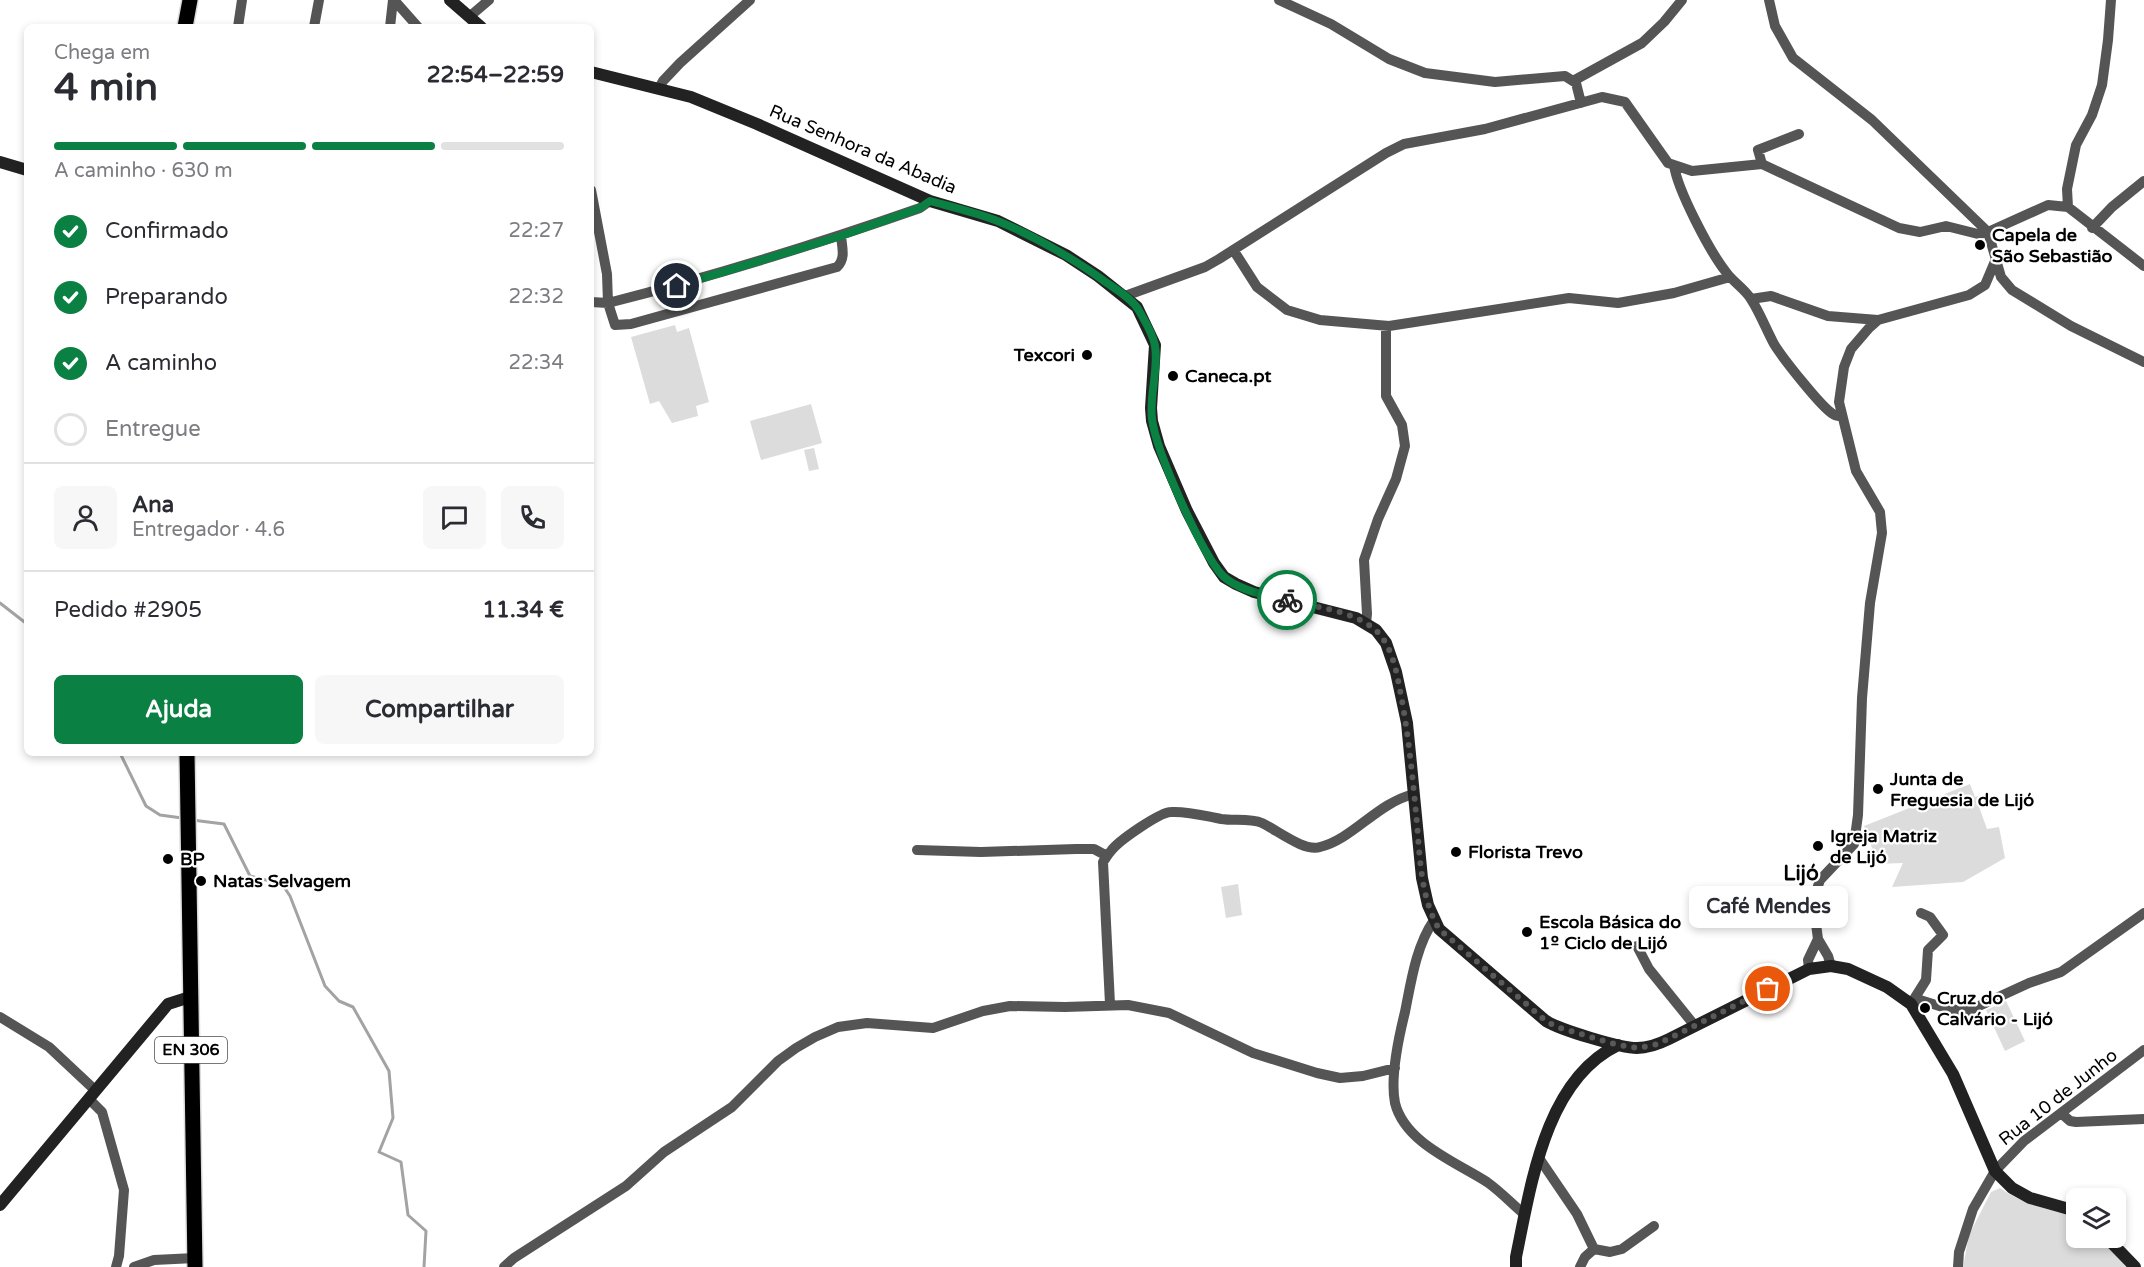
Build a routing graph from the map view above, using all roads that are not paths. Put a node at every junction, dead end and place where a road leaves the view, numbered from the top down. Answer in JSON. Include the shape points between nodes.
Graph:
{"nodes":[{"id":1,"x":190,"y":0,"type":"edge"},
{"id":2,"x":242,"y":0,"type":"edge"},
{"id":3,"x":319,"y":0,"type":"edge"},
{"id":4,"x":393,"y":0,"type":"edge"},
{"id":5,"x":450,"y":0,"type":"edge"},
{"id":6,"x":489,"y":0,"type":"edge"},
{"id":7,"x":750,"y":0,"type":"edge"},
{"id":8,"x":1279,"y":0,"type":"edge"},
{"id":9,"x":1682,"y":0,"type":"edge"},
{"id":10,"x":1769,"y":0,"type":"edge"},
{"id":11,"x":2110,"y":0,"type":"edge"},
{"id":12,"x":469,"y":17,"type":"junction"},
{"id":13,"x":186,"y":24,"type":"edge"},
{"id":14,"x":238,"y":24,"type":"edge"},
{"id":15,"x":315,"y":24,"type":"edge"},
{"id":16,"x":390,"y":24,"type":"edge"},
{"id":17,"x":415,"y":24,"type":"edge"},
{"id":18,"x":477,"y":24,"type":"edge"},
{"id":19,"x":594,"y":73,"type":"edge"},
{"id":20,"x":1573,"y":81,"type":"junction"},
{"id":21,"x":659,"y":88,"type":"junction"},
{"id":22,"x":1581,"y":103,"type":"junction"},
{"id":23,"x":1799,"y":134,"type":"dead end"},
{"id":24,"x":0,"y":162,"type":"edge"},
{"id":25,"x":1762,"y":164,"type":"junction"},
{"id":26,"x":1674,"y":165,"type":"junction"},
{"id":27,"x":24,"y":169,"type":"edge"},
{"id":28,"x":2144,"y":182,"type":"edge"},
{"id":29,"x":930,"y":201,"type":"junction"},
{"id":30,"x":594,"y":206,"type":"edge"},
{"id":31,"x":2068,"y":207,"type":"junction"},
{"id":32,"x":2092,"y":228,"type":"junction"},
{"id":33,"x":1989,"y":232,"type":"junction"},
{"id":34,"x":841,"y":236,"type":"junction"},
{"id":35,"x":1234,"y":251,"type":"junction"},
{"id":36,"x":1996,"y":260,"type":"junction"},
{"id":37,"x":2144,"y":266,"type":"edge"},
{"id":38,"x":1730,"y":277,"type":"junction"},
{"id":39,"x":1985,"y":285,"type":"junction"},
{"id":40,"x":2012,"y":290,"type":"junction"},
{"id":41,"x":1125,"y":296,"type":"junction"},
{"id":42,"x":1751,"y":299,"type":"junction"},
{"id":43,"x":594,"y":302,"type":"edge"},
{"id":44,"x":608,"y":303,"type":"junction"},
{"id":45,"x":1878,"y":320,"type":"junction"},
{"id":46,"x":1386,"y":326,"type":"junction"},
{"id":47,"x":2144,"y":362,"type":"edge"},
{"id":48,"x":1842,"y":417,"type":"junction"},
{"id":49,"x":1366,"y":623,"type":"junction"},
{"id":50,"x":187,"y":756,"type":"edge"},
{"id":51,"x":1414,"y":794,"type":"junction"},
{"id":52,"x":917,"y":850,"type":"dead end"},
{"id":53,"x":1107,"y":856,"type":"junction"},
{"id":54,"x":1921,"y":913,"type":"dead end"},
{"id":55,"x":2144,"y":913,"type":"edge"},
{"id":56,"x":1434,"y":920,"type":"junction"},
{"id":57,"x":1818,"y":939,"type":"junction"},
{"id":58,"x":1638,"y":946,"type":"dead end"},
{"id":59,"x":1831,"y":966,"type":"junction"},
{"id":60,"x":1809,"y":969,"type":"junction"},
{"id":61,"x":190,"y":997,"type":"junction"},
{"id":62,"x":1110,"y":1004,"type":"junction"},
{"id":63,"x":1911,"y":1004,"type":"junction"},
{"id":64,"x":0,"y":1017,"type":"edge"},
{"id":65,"x":1695,"y":1026,"type":"junction"},
{"id":66,"x":1618,"y":1045,"type":"junction"},
{"id":67,"x":2144,"y":1050,"type":"edge"},
{"id":68,"x":1395,"y":1068,"type":"junction"},
{"id":69,"x":93,"y":1095,"type":"junction"},
{"id":70,"x":2061,"y":1113,"type":"junction"},
{"id":71,"x":2144,"y":1119,"type":"edge"},
{"id":72,"x":1539,"y":1158,"type":"junction"},
{"id":73,"x":1995,"y":1172,"type":"junction"},
{"id":74,"x":0,"y":1205,"type":"edge"},
{"id":75,"x":2066,"y":1208,"type":"edge"},
{"id":76,"x":1525,"y":1215,"type":"junction"},
{"id":77,"x":1654,"y":1226,"type":"dead end"},
{"id":78,"x":2116,"y":1248,"type":"edge"},
{"id":79,"x":1594,"y":1249,"type":"junction"},
{"id":80,"x":195,"y":1262,"type":"edge"},
{"id":81,"x":116,"y":1267,"type":"edge"},
{"id":82,"x":134,"y":1267,"type":"edge"},
{"id":83,"x":504,"y":1267,"type":"edge"},
{"id":84,"x":1516,"y":1267,"type":"edge"},
{"id":85,"x":1580,"y":1267,"type":"edge"},
{"id":86,"x":1958,"y":1267,"type":"edge"},
{"id":87,"x":2134,"y":1267,"type":"edge"}],
"edges":[{"from":1,"to":13,"type":"main road"},
{"from":2,"to":14,"type":"street"},
{"from":3,"to":15,"type":"street"},
{"from":4,"to":16,"type":"street"},
{"from":4,"to":17,"type":"street"},
{"from":5,"to":12,"type":"main road"},
{"from":6,"to":12,"type":"street"},
{"from":7,"to":21,"type":"street","via":[[680,63]]},
{"from":8,"to":20,"type":"street","via":[[1331,24],[1389,59],[1425,73],[1495,82],[1565,76]]},
{"from":9,"to":20,"type":"street","via":[[1642,43]]},
{"from":10,"to":33,"type":"street","via":[[1775,26],[1793,58],[1872,120]]},
{"from":11,"to":31,"type":"street","via":[[2102,85],[2076,145],[2067,189]]},
{"from":12,"to":18,"type":"main road"},
{"from":19,"to":21,"type":"main road","name":"Rua Senhora da Abadia"},
{"from":20,"to":22,"type":"street"},
{"from":21,"to":29,"type":"main road","name":"Rua Senhora da Abadia","via":[[757,124]]},
{"from":22,"to":26,"type":"street","via":[[1602,97],[1625,102],[1668,163]]},
{"from":22,"to":35,"type":"street","via":[[1395,148]]},
{"from":23,"to":25,"type":"street","via":[[1758,150]]},
{"from":24,"to":27,"type":"main road"},
{"from":25,"to":26,"type":"street","via":[[1692,171]]},
{"from":25,"to":33,"type":"street","via":[[1899,228],[1920,232],[1946,226],[1978,234]]},
{"from":26,"to":38,"type":"street","via":[[1675,176],[1696,221]]},
{"from":28,"to":32,"type":"street"},
{"from":29,"to":34,"type":"street"},
{"from":29,"to":41,"type":"main road","name":"Rua Senhora da Abadia","via":[[998,221],[1066,255]]},
{"from":30,"to":44,"type":"street","via":[[607,274]]},
{"from":31,"to":32,"type":"street"},
{"from":31,"to":33,"type":"street","via":[[2048,205]]},
{"from":32,"to":37,"type":"street"},
{"from":33,"to":36,"type":"street"},
{"from":34,"to":44,"type":"street"},
{"from":34,"to":44,"type":"street","via":[[841,263],[825,270],[631,324],[615,325]]},
{"from":35,"to":41,"type":"street","via":[[1205,267]]},
{"from":35,"to":46,"type":"street","via":[[1257,286],[1287,310],[1320,320]]},
{"from":36,"to":39,"type":"street"},
{"from":36,"to":40,"type":"street","via":[[2001,277]]},
{"from":38,"to":42,"type":"street"},
{"from":38,"to":46,"type":"street","via":[[1618,303],[1569,298]]},
{"from":39,"to":40,"type":"street"},
{"from":39,"to":45,"type":"street","via":[[1969,294]]},
{"from":40,"to":47,"type":"street","via":[[2071,326]]},
{"from":41,"to":49,"type":"main road","name":"Rua Senhora da Abadia","via":[[1137,307],[1155,345],[1151,408],[1159,446],[1187,511],[1224,577],[1254,592]]},
{"from":42,"to":45,"type":"street","via":[[1771,296],[1828,316]]},
{"from":42,"to":48,"type":"street","via":[[1775,346],[1833,414]]},
{"from":43,"to":44,"type":"street"},
{"from":45,"to":48,"type":"street","via":[[1851,349],[1844,367],[1839,402]]},
{"from":46,"to":49,"type":"street","via":[[1386,396],[1402,424],[1405,446],[1364,560]]},
{"from":48,"to":57,"type":"street","via":[[1856,471],[1880,512],[1882,533],[1870,603],[1854,844],[1820,880],[1813,901]]},
{"from":49,"to":51,"type":"main road","name":"Rua Senhora da Abadia","via":[[1386,643],[1396,672],[1407,723]]},
{"from":50,"to":61,"type":"main road","number":"EN 306"},
{"from":51,"to":53,"type":"street","via":[[1402,797],[1341,838],[1318,848],[1303,846],[1258,822],[1170,812],[1154,818]]},
{"from":51,"to":56,"type":"main road","name":"Rua Senhora da Abadia","via":[[1422,878]]},
{"from":52,"to":53,"type":"street","via":[[1094,849]]},
{"from":53,"to":62,"type":"street","via":[[1103,862]]},
{"from":54,"to":63,"type":"street","via":[[1930,917],[1943,935],[1928,950],[1926,980]]},
{"from":55,"to":63,"type":"street","via":[[2061,972],[1968,1011],[1920,1000]]},
{"from":56,"to":66,"type":"main road","name":"Rua Senhora da Abadia","via":[[1439,929],[1546,1021]]},
{"from":56,"to":68,"type":"street","via":[[1418,957]]},
{"from":57,"to":59,"type":"street"},
{"from":57,"to":60,"type":"street","via":[[1808,960]]},
{"from":58,"to":65,"type":"street","via":[[1649,969]]},
{"from":59,"to":60,"type":"main road","name":"Rua Senhora da Abadia"},
{"from":59,"to":63,"type":"main road","via":[[1865,975]]},
{"from":60,"to":65,"type":"main road","name":"Rua Senhora da Abadia"},
{"from":61,"to":69,"type":"main road","via":[[168,1004]]},
{"from":61,"to":80,"type":"main road","number":"EN 306"},
{"from":62,"to":68,"type":"street","via":[[1169,1013],[1253,1053],[1317,1073],[1340,1078]]},
{"from":62,"to":83,"type":"street","via":[[1010,1005],[933,1028],[867,1023],[838,1027],[796,1048],[732,1107],[664,1152],[626,1186]]},
{"from":63,"to":73,"type":"main road","via":[[1953,1074]]},
{"from":64,"to":69,"type":"street","via":[[49,1047]]},
{"from":65,"to":66,"type":"main road","name":"Rua Senhora da Abadia","via":[[1649,1047]]},
{"from":66,"to":72,"type":"main road","via":[[1587,1065],[1570,1086]]},
{"from":67,"to":70,"type":"street","name":"Rua 10 de Junho"},
{"from":68,"to":76,"type":"street","via":[[1395,1103],[1406,1125],[1428,1146],[1489,1183]]},
{"from":69,"to":74,"type":"main road"},
{"from":69,"to":81,"type":"street","via":[[102,1112],[124,1190]]},
{"from":70,"to":71,"type":"street","via":[[2076,1122]]},
{"from":70,"to":73,"type":"street","name":"Rua 10 de Junho","via":[[2024,1141]]},
{"from":72,"to":76,"type":"main road"},
{"from":72,"to":79,"type":"street","via":[[1577,1214]]},
{"from":73,"to":75,"type":"main road","via":[[2030,1198]]},
{"from":73,"to":86,"type":"street","name":"Rua 10 de Junho","via":[[1973,1209]]},
{"from":76,"to":84,"type":"main road"},
{"from":77,"to":79,"type":"street","via":[[1622,1249]]},
{"from":78,"to":87,"type":"main road"},
{"from":79,"to":85,"type":"street"},
{"from":80,"to":82,"type":"street","via":[[154,1260]]}]}
